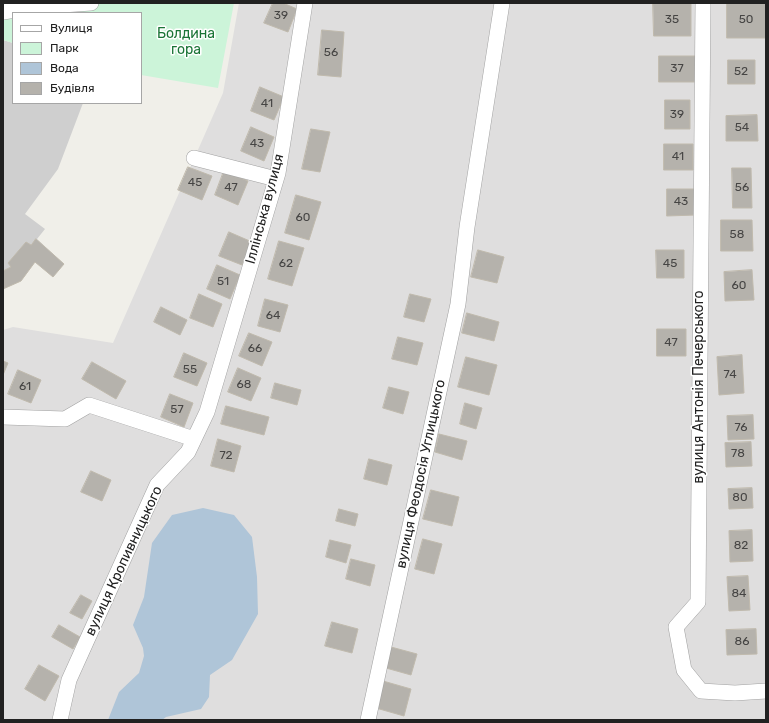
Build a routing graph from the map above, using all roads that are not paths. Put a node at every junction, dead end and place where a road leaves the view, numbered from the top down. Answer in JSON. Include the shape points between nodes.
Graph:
{"nodes":[{"id":1,"x":91,"y":3,"type":"edge"},
{"id":2,"x":305,"y":3,"type":"edge"},
{"id":3,"x":502,"y":3,"type":"edge"},
{"id":4,"x":703,"y":3,"type":"edge"},
{"id":5,"x":3,"y":12,"type":"edge"},
{"id":6,"x":194,"y":158,"type":"dead end"},
{"id":7,"x":276,"y":179,"type":"junction"},
{"id":8,"x":207,"y":412,"type":"joint"},
{"id":9,"x":3,"y":417,"type":"edge"},
{"id":10,"x":194,"y":439,"type":"junction"},
{"id":11,"x":766,"y":691,"type":"edge"},
{"id":12,"x":60,"y":720,"type":"edge"},
{"id":13,"x":368,"y":720,"type":"edge"}],
"edges":[{"from":1,"to":5,"type":"street"},
{"from":2,"to":7,"type":"street","name":"Іллінська вулиця"},
{"from":3,"to":13,"type":"street","name":"вулиця Феодосія Углицького","via":[[458,304]]},
{"from":4,"to":11,"type":"street","name":"вулиця Антонія Печерського","via":[[698,602],[676,627],[684,670],[701,691]]},
{"from":6,"to":7,"type":"street"},
{"from":7,"to":8,"type":"street","name":"Іллінська вулиця"},
{"from":8,"to":10,"type":"street","name":"вулиця Кропивницького"},
{"from":9,"to":10,"type":"street","via":[[65,419],[89,405]]},
{"from":10,"to":12,"type":"street","name":"вулиця Кропивницького","via":[[188,452],[157,485],[69,680]]}]}
